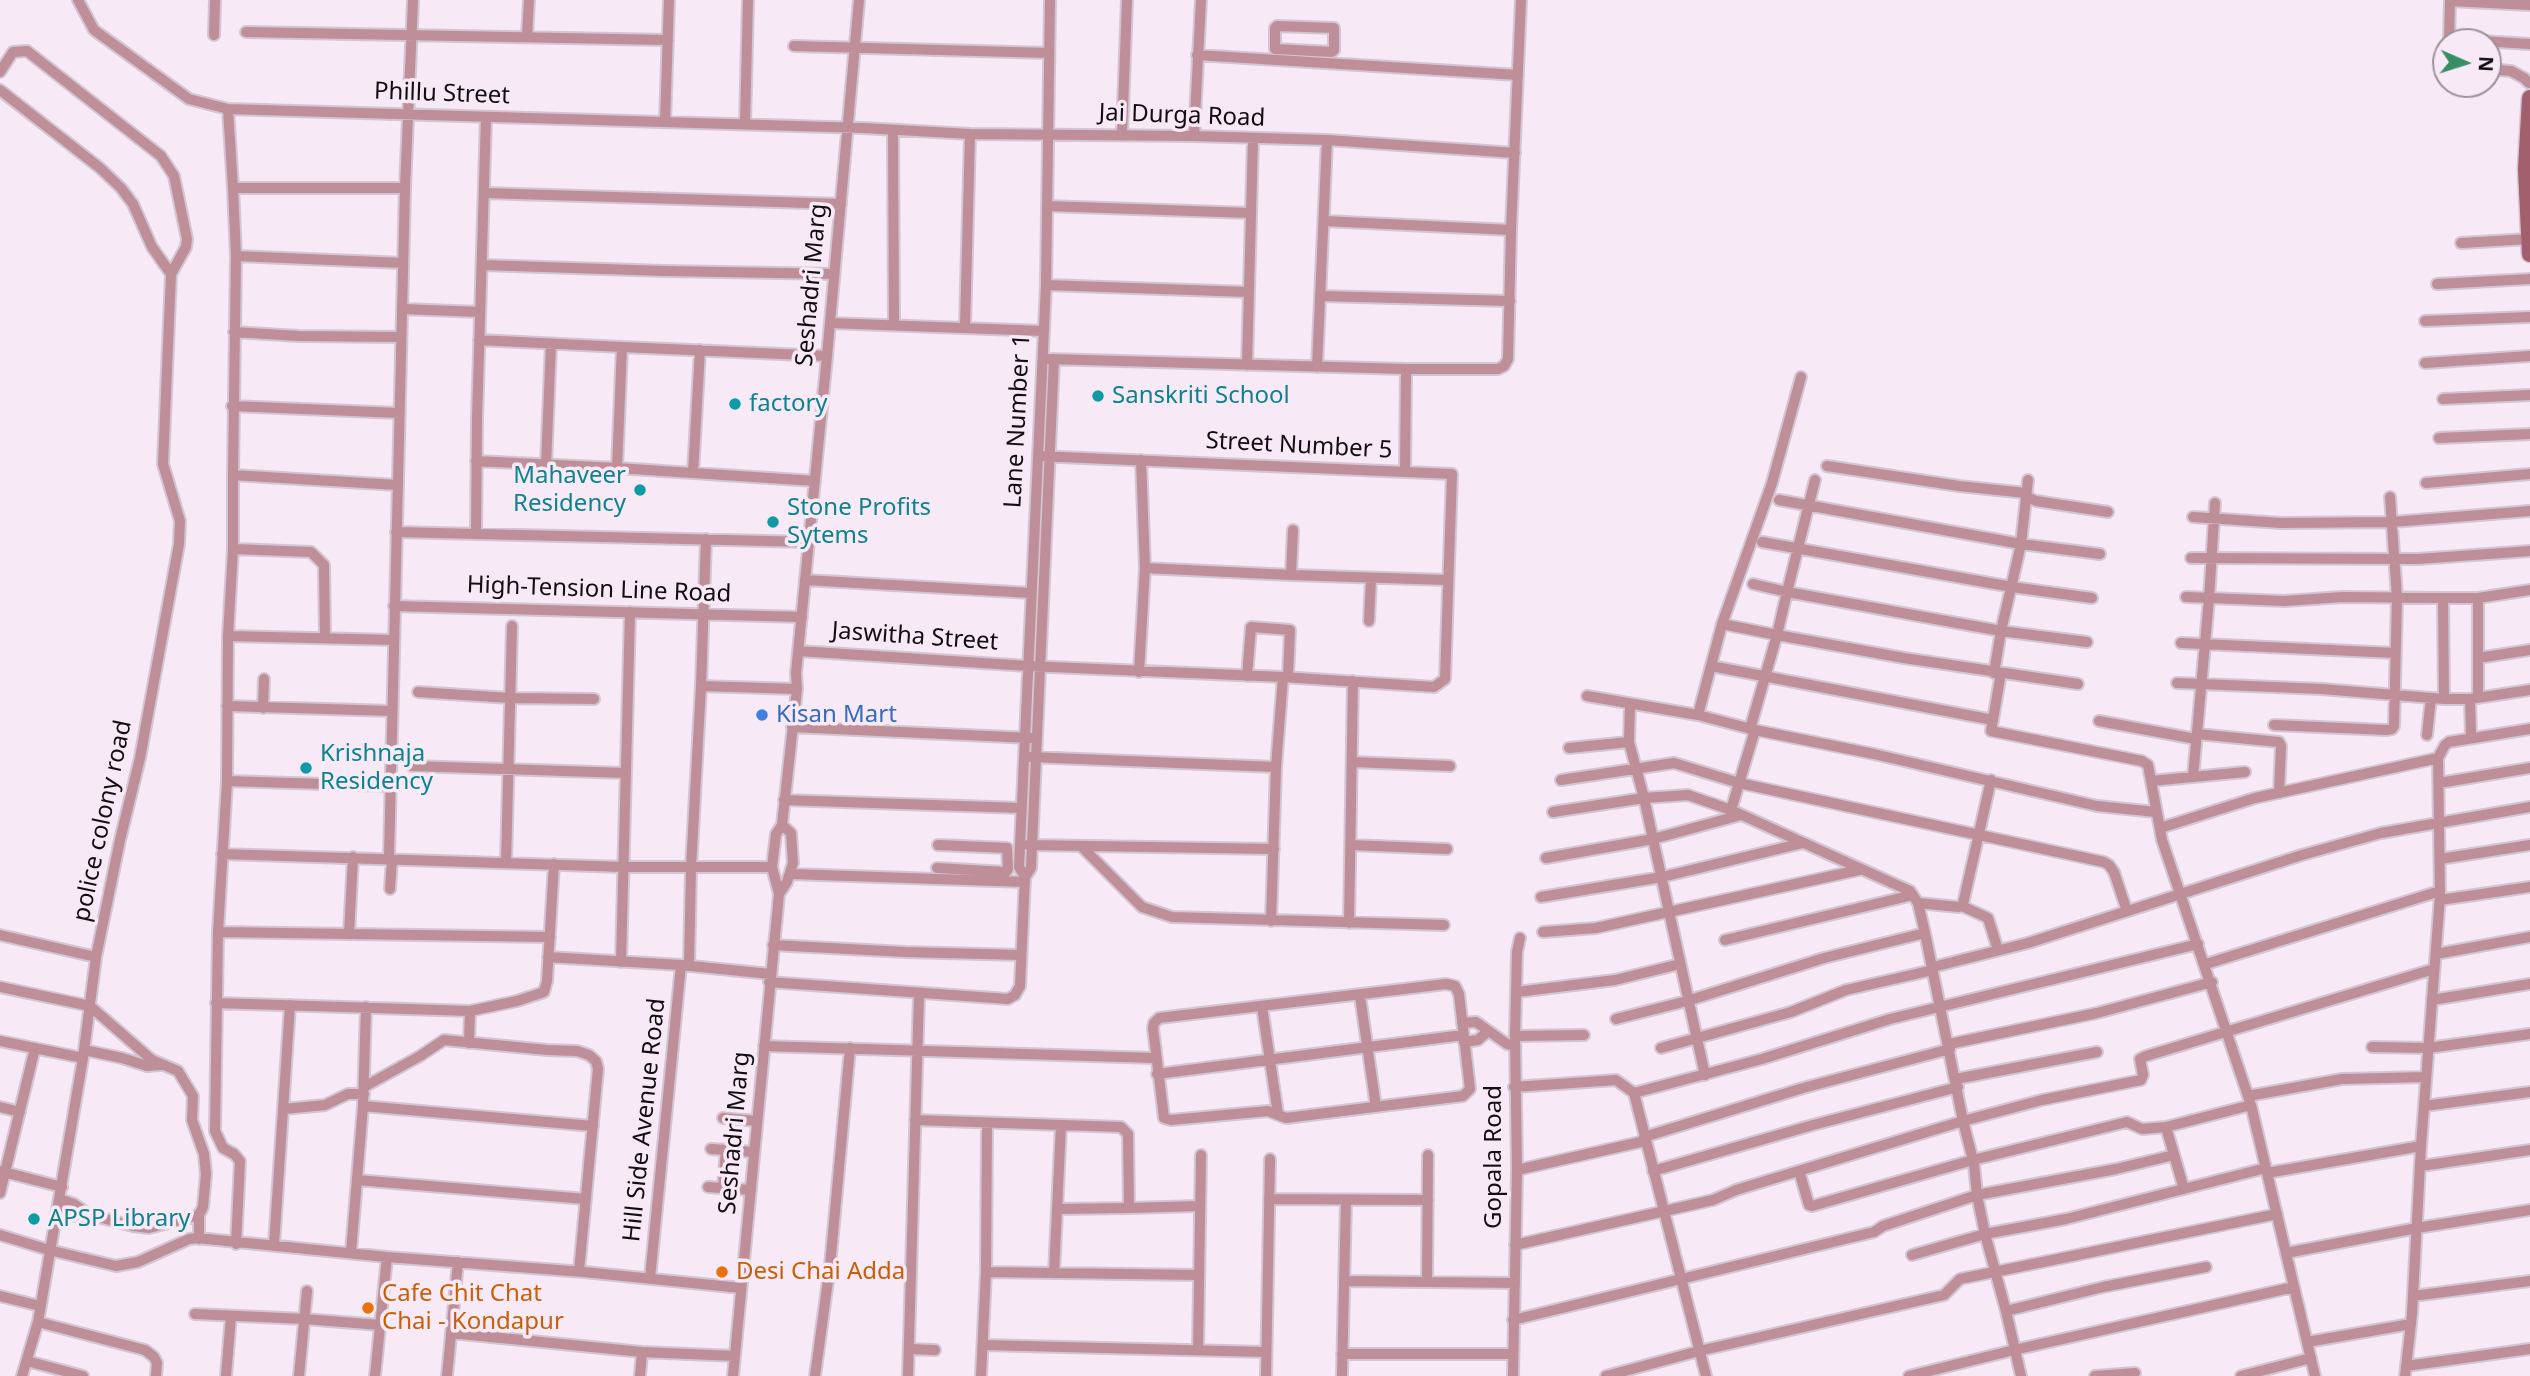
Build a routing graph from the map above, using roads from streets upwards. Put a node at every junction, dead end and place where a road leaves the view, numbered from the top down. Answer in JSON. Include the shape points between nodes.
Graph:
{"nodes":[{"id":1,"x":78,"y":0,"type":"edge"},
{"id":2,"x":215,"y":0,"type":"edge"},
{"id":3,"x":413,"y":0,"type":"edge"},
{"id":4,"x":529,"y":0,"type":"edge"},
{"id":5,"x":670,"y":0,"type":"edge"},
{"id":6,"x":748,"y":0,"type":"edge"},
{"id":7,"x":859,"y":0,"type":"edge"},
{"id":8,"x":1050,"y":0,"type":"edge"},
{"id":9,"x":1127,"y":0,"type":"edge"},
{"id":10,"x":1200,"y":0,"type":"edge"},
{"id":11,"x":1521,"y":0,"type":"edge"},
{"id":12,"x":2450,"y":0,"type":"edge"},
{"id":13,"x":2530,"y":5,"type":"edge"},
{"id":14,"x":2449,"y":28,"type":"edge"},
{"id":15,"x":246,"y":32,"type":"dead end"},
{"id":16,"x":412,"y":34,"type":"junction"},
{"id":17,"x":214,"y":35,"type":"dead end"},
{"id":18,"x":527,"y":37,"type":"junction"},
{"id":19,"x":668,"y":40,"type":"junction"},
{"id":20,"x":2502,"y":43,"type":"edge"},
{"id":21,"x":2530,"y":44,"type":"edge"},
{"id":22,"x":794,"y":46,"type":"dead end"},
{"id":23,"x":855,"y":48,"type":"junction"},
{"id":24,"x":1049,"y":53,"type":"junction"},
{"id":25,"x":1197,"y":55,"type":"junction"},
{"id":26,"x":1285,"y":55,"type":"junction"},
{"id":27,"x":1322,"y":57,"type":"junction"},
{"id":28,"x":2502,"y":70,"type":"edge"},
{"id":29,"x":0,"y":72,"type":"edge"},
{"id":30,"x":1518,"y":75,"type":"junction"},
{"id":31,"x":2530,"y":89,"type":"edge"},
{"id":32,"x":0,"y":90,"type":"edge"},
{"id":33,"x":228,"y":109,"type":"junction"},
{"id":34,"x":408,"y":114,"type":"junction"},
{"id":35,"x":486,"y":117,"type":"junction"},
{"id":36,"x":665,"y":122,"type":"junction"},
{"id":37,"x":745,"y":124,"type":"junction"},
{"id":38,"x":847,"y":127,"type":"junction"},
{"id":39,"x":893,"y":130,"type":"junction"},
{"id":40,"x":970,"y":134,"type":"junction"},
{"id":41,"x":1048,"y":134,"type":"junction"},
{"id":42,"x":1122,"y":135,"type":"junction"},
{"id":43,"x":1194,"y":136,"type":"junction"},
{"id":44,"x":1253,"y":139,"type":"junction"},
{"id":45,"x":1327,"y":140,"type":"junction"},
{"id":46,"x":1515,"y":153,"type":"junction"},
{"id":47,"x":233,"y":188,"type":"junction"},
{"id":48,"x":405,"y":188,"type":"junction"},
{"id":49,"x":484,"y":192,"type":"junction"},
{"id":50,"x":841,"y":204,"type":"junction"},
{"id":51,"x":1047,"y":206,"type":"junction"},
{"id":52,"x":1250,"y":214,"type":"junction"},
{"id":53,"x":1324,"y":220,"type":"junction"},
{"id":54,"x":1511,"y":229,"type":"junction"},
{"id":55,"x":2529,"y":239,"type":"edge"},
{"id":56,"x":2461,"y":243,"type":"dead end"},
{"id":57,"x":2530,"y":254,"type":"edge"},
{"id":58,"x":236,"y":256,"type":"junction"},
{"id":59,"x":403,"y":263,"type":"junction"},
{"id":60,"x":482,"y":265,"type":"junction"},
{"id":61,"x":171,"y":274,"type":"junction"},
{"id":62,"x":834,"y":274,"type":"junction"},
{"id":63,"x":2530,"y":279,"type":"edge"},
{"id":64,"x":2437,"y":284,"type":"dead end"},
{"id":65,"x":1046,"y":285,"type":"junction"},
{"id":66,"x":1248,"y":292,"type":"junction"},
{"id":67,"x":1320,"y":296,"type":"junction"},
{"id":68,"x":1510,"y":301,"type":"junction"},
{"id":69,"x":402,"y":309,"type":"junction"},
{"id":70,"x":480,"y":313,"type":"junction"},
{"id":71,"x":2530,"y":317,"type":"edge"},
{"id":72,"x":2425,"y":321,"type":"dead end"},
{"id":73,"x":830,"y":323,"type":"junction"},
{"id":74,"x":894,"y":325,"type":"junction"},
{"id":75,"x":965,"y":327,"type":"junction"},
{"id":76,"x":1043,"y":331,"type":"junction"},
{"id":77,"x":234,"y":332,"type":"junction"},
{"id":78,"x":401,"y":337,"type":"junction"},
{"id":79,"x":479,"y":340,"type":"junction"},
{"id":80,"x":551,"y":344,"type":"junction"},
{"id":81,"x":622,"y":346,"type":"junction"},
{"id":82,"x":700,"y":350,"type":"junction"},
{"id":83,"x":828,"y":356,"type":"junction"},
{"id":84,"x":2530,"y":356,"type":"edge"},
{"id":85,"x":1042,"y":359,"type":"junction"},
{"id":86,"x":1054,"y":359,"type":"junction"},
{"id":87,"x":2425,"y":363,"type":"dead end"},
{"id":88,"x":1247,"y":365,"type":"junction"},
{"id":89,"x":1317,"y":367,"type":"junction"},
{"id":90,"x":1406,"y":369,"type":"junction"},
{"id":91,"x":1801,"y":377,"type":"dead end"},
{"id":92,"x":2530,"y":395,"type":"edge"},
{"id":93,"x":2442,"y":399,"type":"dead end"},
{"id":94,"x":232,"y":406,"type":"junction"},
{"id":95,"x":399,"y":414,"type":"junction"},
{"id":96,"x":2530,"y":434,"type":"edge"},
{"id":97,"x":2439,"y":438,"type":"dead end"},
{"id":98,"x":1038,"y":456,"type":"junction"},
{"id":99,"x":1050,"y":457,"type":"junction"},
{"id":100,"x":1141,"y":460,"type":"junction"},
{"id":101,"x":476,"y":461,"type":"junction"},
{"id":102,"x":546,"y":465,"type":"junction"},
{"id":103,"x":1828,"y":466,"type":"dead end"},
{"id":104,"x":617,"y":468,"type":"junction"},
{"id":105,"x":1405,"y":472,"type":"junction"},
{"id":106,"x":693,"y":473,"type":"junction"},
{"id":107,"x":2530,"y":474,"type":"edge"},
{"id":108,"x":233,"y":475,"type":"junction"},
{"id":109,"x":1815,"y":480,"type":"dead end"},
{"id":110,"x":2028,"y":480,"type":"dead end"},
{"id":111,"x":815,"y":481,"type":"junction"},
{"id":112,"x":2426,"y":483,"type":"dead end"},
{"id":113,"x":397,"y":485,"type":"junction"},
{"id":114,"x":2026,"y":494,"type":"junction"},
{"id":115,"x":2390,"y":497,"type":"dead end"},
{"id":116,"x":1779,"y":500,"type":"dead end"},
{"id":117,"x":2215,"y":503,"type":"dead end"},
{"id":118,"x":1807,"y":505,"type":"junction"},
{"id":119,"x":2530,"y":511,"type":"edge"},
{"id":120,"x":2108,"y":512,"type":"dead end"},
{"id":121,"x":2193,"y":517,"type":"dead end"},
{"id":122,"x":2215,"y":519,"type":"junction"},
{"id":123,"x":2392,"y":522,"type":"junction"},
{"id":124,"x":1293,"y":530,"type":"dead end"},
{"id":125,"x":396,"y":532,"type":"junction"},
{"id":126,"x":476,"y":533,"type":"junction"},
{"id":127,"x":706,"y":539,"type":"junction"},
{"id":128,"x":808,"y":542,"type":"junction"},
{"id":129,"x":1762,"y":542,"type":"dead end"},
{"id":130,"x":2021,"y":544,"type":"junction"},
{"id":131,"x":233,"y":549,"type":"junction"},
{"id":132,"x":1797,"y":550,"type":"junction"},
{"id":133,"x":2530,"y":551,"type":"edge"},
{"id":134,"x":2100,"y":554,"type":"dead end"},
{"id":135,"x":2191,"y":558,"type":"dead end"},
{"id":136,"x":2394,"y":559,"type":"junction"},
{"id":137,"x":2212,"y":560,"type":"junction"},
{"id":138,"x":1145,"y":568,"type":"junction"},
{"id":139,"x":1291,"y":575,"type":"junction"},
{"id":140,"x":1341,"y":577,"type":"junction"},
{"id":141,"x":1371,"y":578,"type":"junction"},
{"id":142,"x":805,"y":580,"type":"junction"},
{"id":143,"x":1447,"y":580,"type":"junction"},
{"id":144,"x":1753,"y":584,"type":"dead end"},
{"id":145,"x":2012,"y":587,"type":"junction"},
{"id":146,"x":1340,"y":589,"type":"dead end"},
{"id":147,"x":2530,"y":590,"type":"edge"},
{"id":148,"x":1787,"y":592,"type":"junction"},
{"id":149,"x":1031,"y":593,"type":"junction"},
{"id":150,"x":2186,"y":597,"type":"dead end"},
{"id":151,"x":2397,"y":597,"type":"junction"},
{"id":152,"x":2092,"y":598,"type":"dead end"},
{"id":153,"x":2443,"y":598,"type":"junction"},
{"id":154,"x":2478,"y":598,"type":"junction"},
{"id":155,"x":2209,"y":599,"type":"junction"},
{"id":156,"x":394,"y":606,"type":"junction"},
{"id":157,"x":630,"y":611,"type":"junction"},
{"id":158,"x":704,"y":614,"type":"junction"},
{"id":159,"x":802,"y":617,"type":"junction"},
{"id":160,"x":1368,"y":621,"type":"dead end"},
{"id":161,"x":1722,"y":624,"type":"junction"},
{"id":162,"x":512,"y":626,"type":"dead end"},
{"id":163,"x":2001,"y":631,"type":"junction"},
{"id":164,"x":1777,"y":635,"type":"junction"},
{"id":165,"x":228,"y":636,"type":"junction"},
{"id":166,"x":325,"y":638,"type":"junction"},
{"id":167,"x":394,"y":640,"type":"junction"},
{"id":168,"x":2087,"y":642,"type":"dead end"},
{"id":169,"x":2181,"y":643,"type":"dead end"},
{"id":170,"x":2205,"y":645,"type":"junction"},
{"id":171,"x":799,"y":650,"type":"junction"},
{"id":172,"x":2530,"y":650,"type":"edge"},
{"id":173,"x":2395,"y":653,"type":"junction"},
{"id":174,"x":2478,"y":658,"type":"junction"},
{"id":175,"x":1028,"y":666,"type":"junction"},
{"id":176,"x":1711,"y":666,"type":"junction"},
{"id":177,"x":1040,"y":667,"type":"junction"},
{"id":178,"x":1139,"y":672,"type":"junction"},
{"id":179,"x":1997,"y":673,"type":"junction"},
{"id":180,"x":1247,"y":676,"type":"junction"},
{"id":181,"x":1285,"y":677,"type":"junction"},
{"id":182,"x":1766,"y":677,"type":"junction"},
{"id":183,"x":233,"y":679,"type":"dead end"},
{"id":184,"x":264,"y":679,"type":"dead end"},
{"id":185,"x":1353,"y":681,"type":"junction"},
{"id":186,"x":2177,"y":682,"type":"dead end"},
{"id":187,"x":2078,"y":684,"type":"dead end"},
{"id":188,"x":2201,"y":685,"type":"junction"},
{"id":189,"x":701,"y":686,"type":"junction"},
{"id":190,"x":797,"y":689,"type":"junction"},
{"id":191,"x":2530,"y":690,"type":"edge"},
{"id":192,"x":418,"y":692,"type":"dead end"},
{"id":193,"x":2396,"y":694,"type":"junction"},
{"id":194,"x":1587,"y":696,"type":"dead end"},
{"id":195,"x":510,"y":698,"type":"junction"},
{"id":196,"x":2431,"y":698,"type":"junction"},
{"id":197,"x":2474,"y":698,"type":"junction"},
{"id":198,"x":594,"y":699,"type":"dead end"},
{"id":199,"x":2444,"y":699,"type":"junction"},
{"id":200,"x":263,"y":704,"type":"junction"},
{"id":201,"x":1630,"y":704,"type":"junction"},
{"id":202,"x":227,"y":706,"type":"junction"},
{"id":203,"x":392,"y":711,"type":"junction"},
{"id":204,"x":1698,"y":715,"type":"junction"},
{"id":205,"x":1993,"y":720,"type":"junction"},
{"id":206,"x":2099,"y":721,"type":"dead end"},
{"id":207,"x":2274,"y":725,"type":"dead end"},
{"id":208,"x":792,"y":727,"type":"junction"},
{"id":209,"x":2530,"y":729,"type":"edge"},
{"id":210,"x":1753,"y":730,"type":"junction"},
{"id":211,"x":2427,"y":735,"type":"dead end"},
{"id":212,"x":1025,"y":737,"type":"junction"},
{"id":213,"x":2197,"y":737,"type":"junction"},
{"id":214,"x":2471,"y":737,"type":"junction"},
{"id":215,"x":1037,"y":738,"type":"junction"},
{"id":216,"x":1629,"y":742,"type":"junction"},
{"id":217,"x":1569,"y":748,"type":"dead end"},
{"id":218,"x":1024,"y":757,"type":"junction"},
{"id":219,"x":1036,"y":758,"type":"junction"},
{"id":220,"x":2438,"y":758,"type":"junction"},
{"id":221,"x":1353,"y":762,"type":"junction"},
{"id":222,"x":412,"y":766,"type":"dead end"},
{"id":223,"x":1450,"y":766,"type":"dead end"},
{"id":224,"x":1276,"y":767,"type":"junction"},
{"id":225,"x":1636,"y":767,"type":"junction"},
{"id":226,"x":2530,"y":768,"type":"edge"},
{"id":227,"x":509,"y":770,"type":"junction"},
{"id":228,"x":2245,"y":772,"type":"dead end"},
{"id":229,"x":625,"y":773,"type":"junction"},
{"id":230,"x":2193,"y":777,"type":"junction"},
{"id":231,"x":1561,"y":780,"type":"dead end"},
{"id":232,"x":1991,"y":780,"type":"junction"},
{"id":233,"x":228,"y":781,"type":"junction"},
{"id":234,"x":2151,"y":781,"type":"junction"},
{"id":235,"x":1739,"y":783,"type":"junction"},
{"id":236,"x":2439,"y":783,"type":"junction"},
{"id":237,"x":391,"y":786,"type":"junction"},
{"id":238,"x":2279,"y":793,"type":"junction"},
{"id":239,"x":1644,"y":798,"type":"junction"},
{"id":240,"x":784,"y":800,"type":"junction"},
{"id":241,"x":2530,"y":807,"type":"edge"},
{"id":242,"x":1021,"y":808,"type":"junction"},
{"id":243,"x":1553,"y":812,"type":"dead end"},
{"id":244,"x":2156,"y":812,"type":"junction"},
{"id":245,"x":1736,"y":813,"type":"junction"},
{"id":246,"x":2440,"y":821,"type":"junction"},
{"id":247,"x":782,"y":824,"type":"junction"},
{"id":248,"x":2160,"y":828,"type":"junction"},
{"id":249,"x":1980,"y":836,"type":"junction"},
{"id":250,"x":1653,"y":839,"type":"junction"},
{"id":251,"x":1802,"y":843,"type":"junction"},
{"id":252,"x":1020,"y":844,"type":"junction"},
{"id":253,"x":939,"y":845,"type":"dead end"},
{"id":254,"x":1032,"y":845,"type":"junction"},
{"id":255,"x":1351,"y":845,"type":"junction"},
{"id":256,"x":2530,"y":845,"type":"edge"},
{"id":257,"x":968,"y":846,"type":"junction"},
{"id":258,"x":1081,"y":846,"type":"junction"},
{"id":259,"x":1274,"y":849,"type":"junction"},
{"id":260,"x":1447,"y":849,"type":"dead end"},
{"id":261,"x":222,"y":854,"type":"junction"},
{"id":262,"x":353,"y":857,"type":"junction"},
{"id":263,"x":390,"y":858,"type":"junction"},
{"id":264,"x":1546,"y":858,"type":"dead end"},
{"id":265,"x":2440,"y":859,"type":"junction"},
{"id":266,"x":506,"y":863,"type":"junction"},
{"id":267,"x":554,"y":864,"type":"junction"},
{"id":268,"x":624,"y":867,"type":"junction"},
{"id":269,"x":772,"y":867,"type":"junction"},
{"id":270,"x":691,"y":868,"type":"junction"},
{"id":271,"x":937,"y":868,"type":"dead end"},
{"id":272,"x":1859,"y":870,"type":"junction"},
{"id":273,"x":791,"y":874,"type":"junction"},
{"id":274,"x":967,"y":875,"type":"junction"},
{"id":275,"x":1662,"y":877,"type":"junction"},
{"id":276,"x":1025,"y":879,"type":"junction"},
{"id":277,"x":2530,"y":887,"type":"edge"},
{"id":278,"x":390,"y":889,"type":"dead end"},
{"id":279,"x":2180,"y":893,"type":"junction"},
{"id":280,"x":779,"y":894,"type":"junction"},
{"id":281,"x":2440,"y":896,"type":"junction"},
{"id":282,"x":1541,"y":897,"type":"dead end"},
{"id":283,"x":1915,"y":899,"type":"junction"},
{"id":284,"x":1962,"y":906,"type":"junction"},
{"id":285,"x":2127,"y":911,"type":"junction"},
{"id":286,"x":1670,"y":912,"type":"junction"},
{"id":287,"x":1271,"y":921,"type":"junction"},
{"id":288,"x":1349,"y":923,"type":"junction"},
{"id":289,"x":1444,"y":925,"type":"dead end"},
{"id":290,"x":218,"y":932,"type":"junction"},
{"id":291,"x":1543,"y":932,"type":"dead end"},
{"id":292,"x":1925,"y":933,"type":"junction"},
{"id":293,"x":349,"y":934,"type":"junction"},
{"id":294,"x":0,"y":935,"type":"edge"},
{"id":295,"x":550,"y":937,"type":"junction"},
{"id":296,"x":2530,"y":937,"type":"edge"},
{"id":297,"x":1520,"y":938,"type":"dead end"},
{"id":298,"x":1725,"y":940,"type":"dead end"},
{"id":299,"x":2198,"y":944,"type":"junction"},
{"id":300,"x":773,"y":945,"type":"junction"},
{"id":301,"x":1998,"y":950,"type":"junction"},
{"id":302,"x":2435,"y":954,"type":"junction"},
{"id":303,"x":1021,"y":955,"type":"junction"},
{"id":304,"x":96,"y":957,"type":"junction"},
{"id":305,"x":548,"y":957,"type":"junction"},
{"id":306,"x":621,"y":962,"type":"junction"},
{"id":307,"x":1680,"y":964,"type":"junction"},
{"id":308,"x":2206,"y":964,"type":"junction"},
{"id":309,"x":685,"y":966,"type":"junction"},
{"id":310,"x":1933,"y":969,"type":"junction"},
{"id":311,"x":2434,"y":969,"type":"junction"},
{"id":312,"x":770,"y":978,"type":"junction"},
{"id":313,"x":2212,"y":982,"type":"junction"},
{"id":314,"x":2530,"y":984,"type":"edge"},
{"id":315,"x":0,"y":987,"type":"edge"},
{"id":316,"x":1517,"y":992,"type":"junction"},
{"id":317,"x":919,"y":995,"type":"junction"},
{"id":318,"x":1360,"y":996,"type":"junction"},
{"id":319,"x":2432,"y":1000,"type":"junction"},
{"id":320,"x":1687,"y":1001,"type":"junction"},
{"id":321,"x":216,"y":1003,"type":"junction"},
{"id":322,"x":290,"y":1005,"type":"junction"},
{"id":323,"x":90,"y":1006,"type":"junction"},
{"id":324,"x":1941,"y":1006,"type":"junction"},
{"id":325,"x":366,"y":1007,"type":"junction"},
{"id":326,"x":1262,"y":1007,"type":"junction"},
{"id":327,"x":470,"y":1011,"type":"junction"},
{"id":328,"x":1616,"y":1019,"type":"dead end"},
{"id":329,"x":1488,"y":1031,"type":"junction"},
{"id":330,"x":2228,"y":1032,"type":"junction"},
{"id":331,"x":1463,"y":1033,"type":"junction"},
{"id":332,"x":2530,"y":1034,"type":"edge"},
{"id":333,"x":1584,"y":1035,"type":"dead end"},
{"id":334,"x":1696,"y":1039,"type":"junction"},
{"id":335,"x":0,"y":1041,"type":"edge"},
{"id":336,"x":1515,"y":1041,"type":"junction"},
{"id":337,"x":469,"y":1043,"type":"junction"},
{"id":338,"x":764,"y":1046,"type":"junction"},
{"id":339,"x":1367,"y":1046,"type":"junction"},
{"id":340,"x":1949,"y":1046,"type":"junction"},
{"id":341,"x":2372,"y":1047,"type":"dead end"},
{"id":342,"x":35,"y":1048,"type":"junction"},
{"id":343,"x":850,"y":1048,"type":"junction"},
{"id":344,"x":1661,"y":1048,"type":"dead end"},
{"id":345,"x":2428,"y":1048,"type":"junction"},
{"id":346,"x":918,"y":1050,"type":"junction"},
{"id":347,"x":2097,"y":1052,"type":"dead end"},
{"id":348,"x":84,"y":1054,"type":"junction"},
{"id":349,"x":1155,"y":1058,"type":"junction"},
{"id":350,"x":1270,"y":1059,"type":"junction"},
{"id":351,"x":160,"y":1065,"type":"junction"},
{"id":352,"x":1157,"y":1074,"type":"junction"},
{"id":353,"x":1705,"y":1074,"type":"junction"},
{"id":354,"x":2426,"y":1077,"type":"junction"},
{"id":355,"x":1957,"y":1083,"type":"junction"},
{"id":356,"x":1514,"y":1087,"type":"junction"},
{"id":357,"x":2530,"y":1092,"type":"edge"},
{"id":358,"x":1634,"y":1093,"type":"junction"},
{"id":359,"x":364,"y":1096,"type":"junction"},
{"id":360,"x":2250,"y":1101,"type":"junction"},
{"id":361,"x":2424,"y":1106,"type":"junction"},
{"id":362,"x":0,"y":1107,"type":"edge"},
{"id":363,"x":1376,"y":1107,"type":"junction"},
{"id":364,"x":284,"y":1109,"type":"junction"},
{"id":365,"x":20,"y":1112,"type":"junction"},
{"id":366,"x":1278,"y":1114,"type":"junction"},
{"id":367,"x":723,"y":1118,"type":"dead end"},
{"id":368,"x":915,"y":1120,"type":"junction"},
{"id":369,"x":757,"y":1121,"type":"junction"},
{"id":370,"x":1963,"y":1121,"type":"junction"},
{"id":371,"x":987,"y":1123,"type":"junction"},
{"id":372,"x":1061,"y":1125,"type":"junction"},
{"id":373,"x":593,"y":1126,"type":"junction"},
{"id":374,"x":2166,"y":1127,"type":"junction"},
{"id":375,"x":1645,"y":1139,"type":"junction"},
{"id":376,"x":2421,"y":1146,"type":"junction"},
{"id":377,"x":710,"y":1149,"type":"dead end"},
{"id":378,"x":726,"y":1150,"type":"junction"},
{"id":379,"x":2530,"y":1150,"type":"edge"},
{"id":380,"x":754,"y":1152,"type":"junction"},
{"id":381,"x":1201,"y":1155,"type":"dead end"},
{"id":382,"x":1428,"y":1155,"type":"dead end"},
{"id":383,"x":2174,"y":1155,"type":"junction"},
{"id":384,"x":1270,"y":1159,"type":"dead end"},
{"id":385,"x":1973,"y":1160,"type":"junction"},
{"id":386,"x":2421,"y":1166,"type":"junction"},
{"id":387,"x":1517,"y":1170,"type":"junction"},
{"id":388,"x":1653,"y":1171,"type":"junction"},
{"id":389,"x":1799,"y":1171,"type":"junction"},
{"id":390,"x":2267,"y":1171,"type":"junction"},
{"id":391,"x":2,"y":1172,"type":"edge"},
{"id":392,"x":357,"y":1180,"type":"junction"},
{"id":393,"x":708,"y":1187,"type":"dead end"},
{"id":394,"x":723,"y":1188,"type":"junction"},
{"id":395,"x":2184,"y":1189,"type":"junction"},
{"id":396,"x":751,"y":1190,"type":"junction"},
{"id":397,"x":0,"y":1193,"type":"edge"},
{"id":398,"x":61,"y":1193,"type":"junction"},
{"id":399,"x":1976,"y":1195,"type":"junction"},
{"id":400,"x":586,"y":1199,"type":"junction"},
{"id":401,"x":1269,"y":1199,"type":"junction"},
{"id":402,"x":1346,"y":1200,"type":"junction"},
{"id":403,"x":1428,"y":1200,"type":"junction"},
{"id":404,"x":1199,"y":1206,"type":"junction"},
{"id":405,"x":1129,"y":1208,"type":"junction"},
{"id":406,"x":1057,"y":1209,"type":"junction"},
{"id":407,"x":1663,"y":1210,"type":"junction"},
{"id":408,"x":2530,"y":1210,"type":"edge"},
{"id":409,"x":56,"y":1214,"type":"junction"},
{"id":410,"x":2277,"y":1214,"type":"junction"},
{"id":411,"x":90,"y":1215,"type":"junction"},
{"id":412,"x":199,"y":1215,"type":"junction"},
{"id":413,"x":2417,"y":1228,"type":"junction"},
{"id":414,"x":1985,"y":1234,"type":"junction"},
{"id":415,"x":0,"y":1235,"type":"edge"},
{"id":416,"x":199,"y":1239,"type":"junction"},
{"id":417,"x":236,"y":1244,"type":"junction"},
{"id":418,"x":274,"y":1245,"type":"junction"},
{"id":419,"x":1515,"y":1245,"type":"junction"},
{"id":420,"x":49,"y":1250,"type":"junction"},
{"id":421,"x":351,"y":1252,"type":"junction"},
{"id":422,"x":2286,"y":1253,"type":"junction"},
{"id":423,"x":1912,"y":1255,"type":"dead end"},
{"id":424,"x":387,"y":1257,"type":"junction"},
{"id":425,"x":458,"y":1262,"type":"junction"},
{"id":426,"x":2206,"y":1267,"type":"dead end"},
{"id":427,"x":579,"y":1271,"type":"junction"},
{"id":428,"x":986,"y":1272,"type":"junction"},
{"id":429,"x":1996,"y":1272,"type":"junction"},
{"id":430,"x":1054,"y":1273,"type":"junction"},
{"id":431,"x":1199,"y":1275,"type":"junction"},
{"id":432,"x":650,"y":1279,"type":"junction"},
{"id":433,"x":1681,"y":1279,"type":"junction"},
{"id":434,"x":1344,"y":1281,"type":"junction"},
{"id":435,"x":1427,"y":1281,"type":"junction"},
{"id":436,"x":2530,"y":1281,"type":"edge"},
{"id":437,"x":1515,"y":1283,"type":"junction"},
{"id":438,"x":2294,"y":1287,"type":"junction"},
{"id":439,"x":741,"y":1288,"type":"junction"},
{"id":440,"x":307,"y":1291,"type":"dead end"},
{"id":441,"x":0,"y":1296,"type":"edge"},
{"id":442,"x":2413,"y":1296,"type":"junction"},
{"id":443,"x":40,"y":1306,"type":"junction"},
{"id":444,"x":2006,"y":1311,"type":"junction"},
{"id":445,"x":195,"y":1314,"type":"dead end"},
{"id":446,"x":231,"y":1316,"type":"junction"},
{"id":447,"x":305,"y":1319,"type":"junction"},
{"id":448,"x":1513,"y":1320,"type":"junction"},
{"id":449,"x":38,"y":1322,"type":"junction"},
{"id":450,"x":2411,"y":1324,"type":"junction"},
{"id":451,"x":380,"y":1325,"type":"junction"},
{"id":452,"x":451,"y":1333,"type":"junction"},
{"id":453,"x":2307,"y":1342,"type":"junction"},
{"id":454,"x":983,"y":1345,"type":"junction"},
{"id":455,"x":909,"y":1349,"type":"junction"},
{"id":456,"x":2530,"y":1349,"type":"edge"},
{"id":457,"x":935,"y":1350,"type":"dead end"},
{"id":458,"x":1198,"y":1350,"type":"junction"},
{"id":459,"x":2014,"y":1350,"type":"junction"},
{"id":460,"x":1699,"y":1351,"type":"junction"},
{"id":461,"x":642,"y":1352,"type":"junction"},
{"id":462,"x":1266,"y":1352,"type":"junction"},
{"id":463,"x":1513,"y":1353,"type":"junction"},
{"id":464,"x":1342,"y":1354,"type":"junction"},
{"id":465,"x":735,"y":1356,"type":"junction"},
{"id":466,"x":2311,"y":1358,"type":"junction"},
{"id":467,"x":27,"y":1361,"type":"junction"},
{"id":468,"x":2406,"y":1371,"type":"edge"},
{"id":469,"x":2135,"y":1373,"type":"dead end"},
{"id":470,"x":22,"y":1376,"type":"edge"},
{"id":471,"x":83,"y":1376,"type":"edge"},
{"id":472,"x":156,"y":1376,"type":"edge"},
{"id":473,"x":226,"y":1376,"type":"edge"},
{"id":474,"x":299,"y":1376,"type":"edge"},
{"id":475,"x":375,"y":1376,"type":"edge"},
{"id":476,"x":447,"y":1376,"type":"edge"},
{"id":477,"x":640,"y":1376,"type":"edge"},
{"id":478,"x":733,"y":1376,"type":"edge"},
{"id":479,"x":815,"y":1376,"type":"edge"},
{"id":480,"x":908,"y":1376,"type":"edge"},
{"id":481,"x":981,"y":1376,"type":"edge"},
{"id":482,"x":1266,"y":1376,"type":"edge"},
{"id":483,"x":1342,"y":1376,"type":"edge"},
{"id":484,"x":1513,"y":1376,"type":"edge"},
{"id":485,"x":1606,"y":1376,"type":"edge"},
{"id":486,"x":1706,"y":1376,"type":"edge"},
{"id":487,"x":1909,"y":1376,"type":"edge"},
{"id":488,"x":2021,"y":1376,"type":"edge"},
{"id":489,"x":2095,"y":1376,"type":"edge"},
{"id":490,"x":2241,"y":1376,"type":"edge"},
{"id":491,"x":2315,"y":1376,"type":"edge"}],
"edges":[{"from":1,"to":33,"type":"street","name":"Phillu Street","via":[[94,30],[105,38],[189,99]]},
{"from":2,"to":17,"type":"street"},
{"from":3,"to":16,"type":"street"},
{"from":4,"to":18,"type":"street"},
{"from":5,"to":19,"type":"street"},
{"from":6,"to":37,"type":"street"},
{"from":7,"to":23,"type":"street","name":"Seshadri Marg"},
{"from":8,"to":24,"type":"street","name":"Lane Number 1"},
{"from":9,"to":42,"type":"street"},
{"from":10,"to":25,"type":"street"},
{"from":11,"to":30,"type":"street"},
{"from":12,"to":13,"type":"street"},
{"from":12,"to":14,"type":"street"},
{"from":15,"to":16,"type":"street"},
{"from":16,"to":18,"type":"street"},
{"from":16,"to":34,"type":"street"},
{"from":18,"to":19,"type":"street"},
{"from":19,"to":36,"type":"street"},
{"from":20,"to":21,"type":"street"},
{"from":22,"to":23,"type":"street"},
{"from":23,"to":24,"type":"street"},
{"from":23,"to":38,"type":"street","name":"Seshadri Marg"},
{"from":24,"to":41,"type":"street","name":"Lane Number 1"},
{"from":25,"to":26,"type":"street"},
{"from":25,"to":43,"type":"street"},
{"from":26,"to":27,"type":"street"},
{"from":26,"to":27,"type":"street","via":[[1274,48],[1276,26],[1334,28],[1334,50]]},
{"from":27,"to":30,"type":"street"},
{"from":28,"to":31,"type":"street","via":[[2519,74]]},
{"from":29,"to":61,"type":"street","name":"police colony road","via":[[13,52],[27,51],[168,164],[187,239]]},
{"from":30,"to":46,"type":"street"},
{"from":31,"to":55,"type":"street"},
{"from":32,"to":61,"type":"street","via":[[121,188]]},
{"from":33,"to":34,"type":"street","name":"Phillu Street"},
{"from":33,"to":47,"type":"street"},
{"from":34,"to":35,"type":"street","name":"Phillu Street"},
{"from":34,"to":48,"type":"street"},
{"from":35,"to":36,"type":"street","name":"Phillu Street"},
{"from":35,"to":49,"type":"street"},
{"from":36,"to":37,"type":"street","name":"Phillu Street"},
{"from":37,"to":38,"type":"street","name":"Phillu Street"},
{"from":38,"to":39,"type":"street","name":"Jai Durga Road"},
{"from":38,"to":50,"type":"street","name":"Seshadri Marg"},
{"from":39,"to":40,"type":"street","name":"Jai Durga Road"},
{"from":39,"to":74,"type":"street"},
{"from":40,"to":41,"type":"street","name":"Jai Durga Road"},
{"from":40,"to":75,"type":"street"},
{"from":41,"to":42,"type":"street","name":"Jai Durga Road"},
{"from":41,"to":51,"type":"street","name":"Lane Number 1"},
{"from":42,"to":43,"type":"street","name":"Jai Durga Road"},
{"from":43,"to":44,"type":"street","name":"Jai Durga Road"},
{"from":44,"to":45,"type":"street","name":"Jai Durga Road"},
{"from":44,"to":52,"type":"street"},
{"from":45,"to":46,"type":"street","name":"Jai Durga Road"},
{"from":45,"to":53,"type":"street"},
{"from":46,"to":54,"type":"street"},
{"from":47,"to":48,"type":"street"},
{"from":47,"to":58,"type":"street"},
{"from":48,"to":59,"type":"street"},
{"from":49,"to":50,"type":"street"},
{"from":49,"to":60,"type":"street"},
{"from":50,"to":62,"type":"street","name":"Seshadri Marg"},
{"from":51,"to":52,"type":"street"},
{"from":51,"to":65,"type":"street","name":"Lane Number 1"},
{"from":52,"to":66,"type":"street"},
{"from":53,"to":54,"type":"street"},
{"from":53,"to":67,"type":"street"},
{"from":54,"to":68,"type":"street"},
{"from":55,"to":56,"type":"street"},
{"from":55,"to":57,"type":"street"},
{"from":58,"to":59,"type":"street"},
{"from":58,"to":77,"type":"street"},
{"from":59,"to":69,"type":"street"},
{"from":60,"to":62,"type":"street"},
{"from":60,"to":70,"type":"street"},
{"from":61,"to":304,"type":"street","name":"police colony road","via":[[163,464],[180,521],[179,544],[140,758]]},
{"from":62,"to":73,"type":"street","name":"Seshadri Marg"},
{"from":63,"to":64,"type":"street"},
{"from":65,"to":66,"type":"street"},
{"from":65,"to":76,"type":"street","name":"Lane Number 1"},
{"from":66,"to":88,"type":"street"},
{"from":67,"to":68,"type":"street"},
{"from":67,"to":89,"type":"street"},
{"from":68,"to":90,"type":"street","via":[[1504,366]]},
{"from":69,"to":70,"type":"street"},
{"from":69,"to":78,"type":"street"},
{"from":70,"to":79,"type":"street"},
{"from":71,"to":72,"type":"street"},
{"from":73,"to":74,"type":"street"},
{"from":73,"to":83,"type":"street","name":"Seshadri Marg"},
{"from":74,"to":75,"type":"street"},
{"from":75,"to":76,"type":"street"},
{"from":76,"to":85,"type":"street","name":"Lane Number 1"},
{"from":77,"to":78,"type":"street"},
{"from":77,"to":94,"type":"street"},
{"from":78,"to":95,"type":"street"},
{"from":79,"to":80,"type":"street"},
{"from":79,"to":101,"type":"street"},
{"from":80,"to":81,"type":"street"},
{"from":80,"to":102,"type":"street"},
{"from":81,"to":82,"type":"street"},
{"from":81,"to":104,"type":"street"},
{"from":82,"to":83,"type":"street"},
{"from":82,"to":106,"type":"street"},
{"from":83,"to":111,"type":"street","name":"Seshadri Marg"},
{"from":84,"to":87,"type":"street"},
{"from":85,"to":86,"type":"street"},
{"from":85,"to":98,"type":"street","name":"Lane Number 1"},
{"from":86,"to":88,"type":"street"},
{"from":86,"to":99,"type":"street"},
{"from":88,"to":89,"type":"street"},
{"from":89,"to":90,"type":"street"},
{"from":90,"to":105,"type":"street"},
{"from":91,"to":161,"type":"street","via":[[1772,483]]},
{"from":92,"to":93,"type":"street"},
{"from":94,"to":95,"type":"street"},
{"from":94,"to":108,"type":"street"},
{"from":95,"to":113,"type":"street"},
{"from":96,"to":97,"type":"street"},
{"from":98,"to":99,"type":"street","name":"Street Number 5"},
{"from":98,"to":149,"type":"street","name":"Lane Number 1"},
{"from":99,"to":100,"type":"street","name":"Street Number 5"},
{"from":99,"to":177,"type":"street"},
{"from":100,"to":105,"type":"street","name":"Street Number 5"},
{"from":100,"to":138,"type":"street"},
{"from":101,"to":102,"type":"street"},
{"from":101,"to":126,"type":"street"},
{"from":102,"to":104,"type":"street"},
{"from":103,"to":114,"type":"street"},
{"from":104,"to":106,"type":"street"},
{"from":105,"to":143,"type":"street","name":"Street Number 5","via":[[1452,474]]},
{"from":106,"to":111,"type":"street"},
{"from":107,"to":112,"type":"street"},
{"from":108,"to":113,"type":"street"},
{"from":108,"to":131,"type":"street"},
{"from":109,"to":118,"type":"street"},
{"from":110,"to":114,"type":"street"},
{"from":111,"to":128,"type":"street","name":"Seshadri Marg"},
{"from":113,"to":125,"type":"street"},
{"from":114,"to":120,"type":"street","via":[[2036,501]]},
{"from":114,"to":130,"type":"street"},
{"from":115,"to":123,"type":"street"},
{"from":116,"to":118,"type":"street"},
{"from":117,"to":122,"type":"street"},
{"from":118,"to":130,"type":"street"},
{"from":118,"to":132,"type":"street"},
{"from":119,"to":123,"type":"street"},
{"from":121,"to":122,"type":"street"},
{"from":122,"to":123,"type":"street"},
{"from":122,"to":137,"type":"street"},
{"from":123,"to":136,"type":"street"},
{"from":124,"to":139,"type":"street"},
{"from":125,"to":126,"type":"street"},
{"from":125,"to":156,"type":"street"},
{"from":126,"to":127,"type":"street"},
{"from":127,"to":128,"type":"street"},
{"from":127,"to":158,"type":"street","name":"Hill Side Avenue Road"},
{"from":128,"to":142,"type":"street","name":"Seshadri Marg"},
{"from":129,"to":132,"type":"street"},
{"from":130,"to":134,"type":"street"},
{"from":130,"to":145,"type":"street"},
{"from":131,"to":165,"type":"street"},
{"from":131,"to":166,"type":"street","via":[[310,552],[318,559],[324,565]]},
{"from":132,"to":145,"type":"street"},
{"from":132,"to":148,"type":"street"},
{"from":133,"to":136,"type":"street"},
{"from":135,"to":137,"type":"street"},
{"from":136,"to":137,"type":"street"},
{"from":136,"to":151,"type":"street"},
{"from":137,"to":155,"type":"street"},
{"from":138,"to":139,"type":"street"},
{"from":138,"to":178,"type":"street"},
{"from":139,"to":140,"type":"street"},
{"from":140,"to":141,"type":"street"},
{"from":140,"to":146,"type":"street"},
{"from":141,"to":143,"type":"street"},
{"from":141,"to":160,"type":"street"},
{"from":142,"to":149,"type":"street"},
{"from":142,"to":159,"type":"street","name":"Seshadri Marg"},
{"from":143,"to":185,"type":"street","name":"Jaswitha Street","via":[[1446,674],[1441,684]]},
{"from":144,"to":148,"type":"street"},
{"from":145,"to":152,"type":"street"},
{"from":145,"to":163,"type":"street"},
{"from":147,"to":154,"type":"street"},
{"from":148,"to":163,"type":"street"},
{"from":148,"to":164,"type":"street"},
{"from":149,"to":175,"type":"street","name":"Lane Number 1"},
{"from":150,"to":155,"type":"street"},
{"from":151,"to":153,"type":"street"},
{"from":151,"to":155,"type":"street"},
{"from":151,"to":173,"type":"street"},
{"from":153,"to":154,"type":"street"},
{"from":153,"to":199,"type":"street"},
{"from":154,"to":174,"type":"street"},
{"from":155,"to":170,"type":"street"},
{"from":156,"to":157,"type":"street","name":"High-Tension Line Road"},
{"from":156,"to":167,"type":"street"},
{"from":157,"to":158,"type":"street","name":"High-Tension Line Road"},
{"from":157,"to":229,"type":"street"},
{"from":158,"to":159,"type":"street","name":"High-Tension Line Road"},
{"from":158,"to":189,"type":"street","name":"Hill Side Avenue Road"},
{"from":159,"to":171,"type":"street","name":"Seshadri Marg"},
{"from":161,"to":164,"type":"street"},
{"from":161,"to":176,"type":"street"},
{"from":162,"to":195,"type":"street"},
{"from":163,"to":168,"type":"street"},
{"from":163,"to":179,"type":"street"},
{"from":164,"to":179,"type":"street"},
{"from":164,"to":182,"type":"street"},
{"from":165,"to":166,"type":"street"},
{"from":165,"to":202,"type":"street"},
{"from":166,"to":167,"type":"street"},
{"from":167,"to":203,"type":"street"},
{"from":169,"to":170,"type":"street"},
{"from":170,"to":173,"type":"street"},
{"from":170,"to":188,"type":"street"},
{"from":171,"to":175,"type":"street","name":"Jaswitha Street"},
{"from":171,"to":190,"type":"street","name":"Seshadri Marg"},
{"from":172,"to":174,"type":"street"},
{"from":173,"to":193,"type":"street"},
{"from":174,"to":197,"type":"street"},
{"from":175,"to":177,"type":"street","name":"Jaswitha Street"},
{"from":175,"to":212,"type":"street","name":"Lane Number 1"},
{"from":176,"to":182,"type":"street"},
{"from":176,"to":204,"type":"street"},
{"from":177,"to":178,"type":"street","name":"Jaswitha Street"},
{"from":177,"to":215,"type":"street"},
{"from":178,"to":180,"type":"street","name":"Jaswitha Street"},
{"from":179,"to":187,"type":"street"},
{"from":179,"to":205,"type":"street"},
{"from":180,"to":181,"type":"street","name":"Jaswitha Street"},
{"from":180,"to":181,"type":"street","via":[[1250,628],[1288,629]]},
{"from":181,"to":185,"type":"street","name":"Jaswitha Street"},
{"from":181,"to":224,"type":"street"},
{"from":182,"to":205,"type":"street"},
{"from":182,"to":210,"type":"street"},
{"from":183,"to":200,"type":"street","via":[[232,700]]},
{"from":184,"to":200,"type":"street"},
{"from":185,"to":221,"type":"street"},
{"from":186,"to":188,"type":"street"},
{"from":188,"to":193,"type":"street"},
{"from":188,"to":213,"type":"street"},
{"from":189,"to":190,"type":"street"},
{"from":189,"to":270,"type":"street","name":"Hill Side Avenue Road"},
{"from":190,"to":208,"type":"street","name":"Seshadri Marg"},
{"from":191,"to":197,"type":"street"},
{"from":192,"to":195,"type":"street"},
{"from":193,"to":196,"type":"street"},
{"from":193,"to":207,"type":"street","via":[[2394,726],[2389,730]]},
{"from":194,"to":201,"type":"street"},
{"from":195,"to":198,"type":"street"},
{"from":195,"to":227,"type":"street"},
{"from":196,"to":199,"type":"street"},
{"from":196,"to":211,"type":"street"},
{"from":197,"to":199,"type":"street"},
{"from":197,"to":214,"type":"street"},
{"from":200,"to":202,"type":"street"},
{"from":200,"to":203,"type":"street"},
{"from":201,"to":204,"type":"street"},
{"from":201,"to":216,"type":"street"},
{"from":202,"to":233,"type":"street"},
{"from":203,"to":237,"type":"street"},
{"from":204,"to":210,"type":"street"},
{"from":205,"to":234,"type":"street","via":[[1991,731],[2146,762]]},
{"from":206,"to":213,"type":"street"},
{"from":208,"to":212,"type":"street"},
{"from":208,"to":240,"type":"street","name":"Seshadri Marg"},
{"from":209,"to":214,"type":"street"},
{"from":210,"to":232,"type":"street"},
{"from":210,"to":235,"type":"street"},
{"from":212,"to":215,"type":"street"},
{"from":212,"to":218,"type":"street","name":"Lane Number 1"},
{"from":213,"to":230,"type":"street"},
{"from":213,"to":238,"type":"street","via":[[2279,742]]},
{"from":214,"to":220,"type":"street","via":[[2445,745]]},
{"from":215,"to":219,"type":"street"},
{"from":216,"to":217,"type":"street"},
{"from":216,"to":225,"type":"street"},
{"from":218,"to":219,"type":"street"},
{"from":218,"to":242,"type":"street","name":"Lane Number 1"},
{"from":219,"to":224,"type":"street"},
{"from":219,"to":254,"type":"street"},
{"from":220,"to":236,"type":"street"},
{"from":220,"to":238,"type":"street"},
{"from":221,"to":223,"type":"street"},
{"from":221,"to":255,"type":"street"},
{"from":222,"to":227,"type":"street"},
{"from":224,"to":259,"type":"street"},
{"from":225,"to":231,"type":"street"},
{"from":225,"to":235,"type":"street","via":[[1674,763]]},
{"from":225,"to":239,"type":"street"},
{"from":226,"to":236,"type":"street"},
{"from":227,"to":229,"type":"street"},
{"from":227,"to":266,"type":"street"},
{"from":228,"to":230,"type":"street"},
{"from":229,"to":268,"type":"street"},
{"from":230,"to":234,"type":"street"},
{"from":232,"to":244,"type":"street","via":[[2097,806]]},
{"from":232,"to":249,"type":"street"},
{"from":233,"to":237,"type":"street"},
{"from":233,"to":261,"type":"street"},
{"from":234,"to":244,"type":"street"},
{"from":235,"to":245,"type":"street"},
{"from":235,"to":249,"type":"street"},
{"from":236,"to":246,"type":"street"},
{"from":237,"to":263,"type":"street"},
{"from":238,"to":248,"type":"street"},
{"from":239,"to":243,"type":"street"},
{"from":239,"to":245,"type":"street","via":[[1688,795]]},
{"from":239,"to":250,"type":"street"},
{"from":240,"to":242,"type":"street"},
{"from":240,"to":247,"type":"street","name":"Seshadri Marg"},
{"from":241,"to":246,"type":"street"},
{"from":242,"to":252,"type":"street","name":"Lane Number 1"},
{"from":244,"to":248,"type":"street"},
{"from":245,"to":250,"type":"street"},
{"from":245,"to":251,"type":"street"},
{"from":246,"to":265,"type":"street"},
{"from":246,"to":279,"type":"street","via":[[2381,833]]},
{"from":247,"to":269,"type":"street","name":"Seshadri Marg","via":[[776,834]]},
{"from":247,"to":273,"type":"street","name":"Seshadri Marg","via":[[791,833]]},
{"from":248,"to":279,"type":"street"},
{"from":249,"to":284,"type":"street"},
{"from":249,"to":285,"type":"street","via":[[2105,862],[2114,872]]},
{"from":250,"to":264,"type":"street"},
{"from":250,"to":275,"type":"street"},
{"from":251,"to":272,"type":"street"},
{"from":251,"to":275,"type":"street"},
{"from":252,"to":254,"type":"street"},
{"from":252,"to":276,"type":"street","name":"Lane Number 1","via":[[1019,867]]},
{"from":253,"to":257,"type":"street"},
{"from":254,"to":258,"type":"street"},
{"from":254,"to":276,"type":"street","via":[[1031,868]]},
{"from":255,"to":260,"type":"street"},
{"from":255,"to":288,"type":"street"},
{"from":256,"to":265,"type":"street"},
{"from":257,"to":274,"type":"street"},
{"from":257,"to":274,"type":"street","via":[[1009,850],[1007,871]]},
{"from":258,"to":259,"type":"street"},
{"from":258,"to":287,"type":"street","via":[[1142,906],[1156,913]]},
{"from":259,"to":287,"type":"street"},
{"from":261,"to":262,"type":"street"},
{"from":261,"to":290,"type":"street"},
{"from":262,"to":263,"type":"street"},
{"from":262,"to":293,"type":"street"},
{"from":263,"to":266,"type":"street"},
{"from":263,"to":278,"type":"street"},
{"from":265,"to":281,"type":"street"},
{"from":266,"to":267,"type":"street"},
{"from":267,"to":268,"type":"street"},
{"from":267,"to":295,"type":"street"},
{"from":268,"to":270,"type":"street"},
{"from":268,"to":306,"type":"street"},
{"from":269,"to":270,"type":"street"},
{"from":269,"to":280,"type":"street","name":"Seshadri Marg"},
{"from":270,"to":309,"type":"street","name":"Hill Side Avenue Road"},
{"from":271,"to":274,"type":"street"},
{"from":272,"to":283,"type":"street","via":[[1906,887]]},
{"from":272,"to":286,"type":"street"},
{"from":273,"to":274,"type":"street"},
{"from":273,"to":280,"type":"street","name":"Seshadri Marg"},
{"from":274,"to":276,"type":"street"},
{"from":275,"to":282,"type":"street"},
{"from":275,"to":286,"type":"street"},
{"from":276,"to":303,"type":"street"},
{"from":277,"to":281,"type":"street"},
{"from":279,"to":285,"type":"street"},
{"from":279,"to":299,"type":"street"},
{"from":280,"to":300,"type":"street","name":"Seshadri Marg"},
{"from":281,"to":302,"type":"street"},
{"from":281,"to":308,"type":"street"},
{"from":283,"to":284,"type":"street"},
{"from":283,"to":292,"type":"street"},
{"from":283,"to":298,"type":"street"},
{"from":284,"to":301,"type":"street","via":[[1988,918]]},
{"from":285,"to":301,"type":"street"},
{"from":286,"to":291,"type":"street","via":[[1596,928]]},
{"from":286,"to":307,"type":"street"},
{"from":287,"to":288,"type":"street"},
{"from":288,"to":289,"type":"street"},
{"from":290,"to":293,"type":"street"},
{"from":290,"to":321,"type":"street"},
{"from":292,"to":310,"type":"street"},
{"from":292,"to":320,"type":"street","via":[[1824,958]]},
{"from":293,"to":295,"type":"street"},
{"from":294,"to":304,"type":"street"},
{"from":295,"to":305,"type":"street"},
{"from":296,"to":302,"type":"street"},
{"from":297,"to":316,"type":"street","name":"Gopala Road"},
{"from":299,"to":308,"type":"street"},
{"from":299,"to":324,"type":"street"},
{"from":300,"to":303,"type":"street"},
{"from":300,"to":312,"type":"street","name":"Seshadri Marg"},
{"from":301,"to":310,"type":"street"},
{"from":302,"to":311,"type":"street"},
{"from":303,"to":317,"type":"street","via":[[1020,986],[1008,999]]},
{"from":304,"to":323,"type":"street","name":"police colony road"},
{"from":305,"to":306,"type":"street"},
{"from":305,"to":327,"type":"street","via":[[544,992]]},
{"from":306,"to":309,"type":"street"},
{"from":307,"to":316,"type":"street","via":[[1615,980]]},
{"from":307,"to":320,"type":"street"},
{"from":308,"to":313,"type":"street"},
{"from":309,"to":312,"type":"street"},
{"from":309,"to":432,"type":"street","name":"Hill Side Avenue Road"},
{"from":310,"to":324,"type":"street"},
{"from":310,"to":334,"type":"street","via":[[1846,990],[1791,1012]]},
{"from":311,"to":319,"type":"street"},
{"from":311,"to":330,"type":"street"},
{"from":312,"to":317,"type":"street"},
{"from":312,"to":338,"type":"street","name":"Seshadri Marg"},
{"from":313,"to":330,"type":"street"},
{"from":313,"to":340,"type":"street"},
{"from":314,"to":319,"type":"street"},
{"from":315,"to":323,"type":"street"},
{"from":316,"to":336,"type":"street","name":"Gopala Road"},
{"from":317,"to":346,"type":"street"},
{"from":318,"to":326,"type":"street"},
{"from":318,"to":331,"type":"street","via":[[1451,984],[1459,994]]},
{"from":318,"to":339,"type":"street"},
{"from":319,"to":345,"type":"street"},
{"from":320,"to":328,"type":"street"},
{"from":320,"to":334,"type":"street"},
{"from":321,"to":322,"type":"street"},
{"from":321,"to":417,"type":"street","via":[[215,1131],[223,1148],[240,1161]]},
{"from":322,"to":325,"type":"street"},
{"from":322,"to":364,"type":"street"},
{"from":323,"to":348,"type":"street","name":"police colony road"},
{"from":323,"to":351,"type":"street"},
{"from":324,"to":340,"type":"street"},
{"from":324,"to":353,"type":"street"},
{"from":325,"to":327,"type":"street"},
{"from":325,"to":359,"type":"street"},
{"from":326,"to":349,"type":"street","via":[[1159,1018],[1153,1028]]},
{"from":326,"to":350,"type":"street"},
{"from":327,"to":337,"type":"street"},
{"from":329,"to":331,"type":"street","via":[[1478,1040]]},
{"from":329,"to":331,"type":"street","via":[[1476,1022]]},
{"from":329,"to":336,"type":"street","via":[[1507,1044]]},
{"from":330,"to":360,"type":"street"},
{"from":330,"to":370,"type":"street","via":[[2142,1057],[2141,1080]]},
{"from":331,"to":339,"type":"street"},
{"from":331,"to":363,"type":"street","via":[[1468,1094]]},
{"from":332,"to":345,"type":"street"},
{"from":333,"to":336,"type":"street"},
{"from":334,"to":344,"type":"street"},
{"from":334,"to":353,"type":"street"},
{"from":335,"to":342,"type":"street"},
{"from":336,"to":356,"type":"street","name":"Gopala Road"},
{"from":337,"to":359,"type":"street","via":[[444,1040]]},
{"from":337,"to":373,"type":"street","via":[[589,1055],[598,1069]]},
{"from":338,"to":343,"type":"street"},
{"from":338,"to":369,"type":"street","name":"Seshadri Marg"},
{"from":339,"to":350,"type":"street"},
{"from":339,"to":363,"type":"street"},
{"from":340,"to":355,"type":"street"},
{"from":340,"to":375,"type":"street"},
{"from":341,"to":345,"type":"street"},
{"from":342,"to":348,"type":"street"},
{"from":342,"to":365,"type":"street"},
{"from":343,"to":346,"type":"street"},
{"from":343,"to":479,"type":"street"},
{"from":345,"to":354,"type":"street"},
{"from":346,"to":349,"type":"street"},
{"from":346,"to":368,"type":"street"},
{"from":347,"to":355,"type":"street"},
{"from":348,"to":351,"type":"street"},
{"from":348,"to":398,"type":"street","name":"police colony road"},
{"from":349,"to":352,"type":"street"},
{"from":350,"to":352,"type":"street"},
{"from":350,"to":366,"type":"street"},
{"from":351,"to":412,"type":"street","via":[[178,1072],[193,1097],[192,1120],[206,1174]]},
{"from":352,"to":366,"type":"street","via":[[1162,1114],[1168,1120],[1268,1111]]},
{"from":353,"to":358,"type":"street"},
{"from":354,"to":360,"type":"street","via":[[2342,1079]]},
{"from":354,"to":361,"type":"street"},
{"from":355,"to":370,"type":"street"},
{"from":355,"to":388,"type":"street"},
{"from":356,"to":358,"type":"street","via":[[1616,1080]]},
{"from":356,"to":387,"type":"street","name":"Gopala Road"},
{"from":357,"to":361,"type":"street"},
{"from":358,"to":375,"type":"street"},
{"from":359,"to":364,"type":"street","via":[[348,1094],[325,1105]]},
{"from":359,"to":373,"type":"street"},
{"from":359,"to":392,"type":"street"},
{"from":360,"to":374,"type":"street"},
{"from":360,"to":390,"type":"street"},
{"from":361,"to":376,"type":"street"},
{"from":362,"to":365,"type":"street"},
{"from":363,"to":366,"type":"street","via":[[1286,1118]]},
{"from":364,"to":418,"type":"street"},
{"from":365,"to":391,"type":"street"},
{"from":367,"to":369,"type":"street"},
{"from":368,"to":371,"type":"street"},
{"from":368,"to":455,"type":"street"},
{"from":369,"to":380,"type":"street","name":"Seshadri Marg"},
{"from":370,"to":385,"type":"street"},
{"from":370,"to":389,"type":"street"},
{"from":371,"to":372,"type":"street"},
{"from":371,"to":428,"type":"street"},
{"from":372,"to":405,"type":"street","via":[[1126,1129]]},
{"from":372,"to":406,"type":"street"},
{"from":373,"to":400,"type":"street"},
{"from":374,"to":383,"type":"street"},
{"from":374,"to":385,"type":"street","via":[[2142,1129],[2127,1122]]},
{"from":375,"to":387,"type":"street"},
{"from":375,"to":388,"type":"street"},
{"from":376,"to":386,"type":"street"},
{"from":376,"to":390,"type":"street"},
{"from":377,"to":378,"type":"street"},
{"from":378,"to":380,"type":"street"},
{"from":378,"to":394,"type":"street"},
{"from":379,"to":386,"type":"street"},
{"from":380,"to":396,"type":"street","name":"Seshadri Marg"},
{"from":381,"to":404,"type":"street"},
{"from":382,"to":403,"type":"street"},
{"from":383,"to":395,"type":"street"},
{"from":383,"to":399,"type":"street"},
{"from":384,"to":401,"type":"street"},
{"from":385,"to":389,"type":"street","via":[[1812,1206]]},
{"from":385,"to":399,"type":"street"},
{"from":386,"to":413,"type":"street"},
{"from":387,"to":419,"type":"street","name":"Gopala Road"},
{"from":388,"to":407,"type":"street"},
{"from":389,"to":407,"type":"street","via":[[1713,1200]]},
{"from":390,"to":395,"type":"street"},
{"from":390,"to":410,"type":"street"},
{"from":391,"to":397,"type":"street"},
{"from":391,"to":398,"type":"street"},
{"from":392,"to":400,"type":"street"},
{"from":392,"to":421,"type":"street"},
{"from":393,"to":394,"type":"street"},
{"from":394,"to":396,"type":"street"},
{"from":395,"to":414,"type":"street"},
{"from":396,"to":439,"type":"street","name":"Seshadri Marg"},
{"from":398,"to":409,"type":"street","name":"police colony road"},
{"from":398,"to":411,"type":"street"},
{"from":399,"to":414,"type":"street"},
{"from":399,"to":433,"type":"street","via":[[1874,1232]]},
{"from":400,"to":427,"type":"street"},
{"from":401,"to":402,"type":"street"},
{"from":401,"to":462,"type":"street"},
{"from":402,"to":403,"type":"street"},
{"from":402,"to":434,"type":"street"},
{"from":403,"to":435,"type":"street"},
{"from":404,"to":405,"type":"street"},
{"from":404,"to":431,"type":"street"},
{"from":405,"to":406,"type":"street"},
{"from":406,"to":430,"type":"street"},
{"from":407,"to":419,"type":"street"},
{"from":407,"to":433,"type":"street"},
{"from":408,"to":413,"type":"street"},
{"from":409,"to":411,"type":"street"},
{"from":409,"to":420,"type":"street","name":"police colony road"},
{"from":410,"to":422,"type":"street"},
{"from":410,"to":429,"type":"street"},
{"from":411,"to":412,"type":"street","via":[[149,1228]]},
{"from":412,"to":416,"type":"street"},
{"from":413,"to":422,"type":"street"},
{"from":413,"to":442,"type":"street"},
{"from":414,"to":423,"type":"street"},
{"from":414,"to":429,"type":"street"},
{"from":415,"to":420,"type":"street"},
{"from":416,"to":417,"type":"street"},
{"from":416,"to":420,"type":"street","via":[[116,1266]]},
{"from":417,"to":418,"type":"street"},
{"from":418,"to":421,"type":"street"},
{"from":419,"to":437,"type":"street","name":"Gopala Road"},
{"from":420,"to":443,"type":"street","name":"police colony road"},
{"from":421,"to":424,"type":"street"},
{"from":422,"to":438,"type":"street"},
{"from":424,"to":425,"type":"street"},
{"from":424,"to":451,"type":"street"},
{"from":425,"to":427,"type":"street"},
{"from":425,"to":452,"type":"street"},
{"from":426,"to":444,"type":"street"},
{"from":427,"to":432,"type":"street"},
{"from":428,"to":430,"type":"street"},
{"from":428,"to":454,"type":"street"},
{"from":429,"to":444,"type":"street"},
{"from":429,"to":460,"type":"street","via":[[1960,1279],[1944,1295]]},
{"from":430,"to":431,"type":"street"},
{"from":431,"to":458,"type":"street"},
{"from":432,"to":439,"type":"street"},
{"from":433,"to":448,"type":"street"},
{"from":433,"to":460,"type":"street"},
{"from":434,"to":435,"type":"street"},
{"from":434,"to":464,"type":"street"},
{"from":435,"to":437,"type":"street"},
{"from":436,"to":442,"type":"street"},
{"from":437,"to":448,"type":"street","name":"Gopala Road"},
{"from":438,"to":453,"type":"street"},
{"from":438,"to":459,"type":"street"},
{"from":439,"to":465,"type":"street","name":"Seshadri Marg"},
{"from":440,"to":447,"type":"street"},
{"from":441,"to":443,"type":"street"},
{"from":442,"to":450,"type":"street"},
{"from":443,"to":449,"type":"street","name":"police colony road"},
{"from":444,"to":459,"type":"street"},
{"from":445,"to":446,"type":"street"},
{"from":446,"to":447,"type":"street"},
{"from":446,"to":473,"type":"street"},
{"from":447,"to":451,"type":"street"},
{"from":447,"to":474,"type":"street"},
{"from":448,"to":463,"type":"street","name":"Gopala Road"},
{"from":449,"to":467,"type":"street","name":"police colony road"},
{"from":449,"to":472,"type":"street","via":[[145,1350],[155,1357]]},
{"from":450,"to":453,"type":"street"},
{"from":450,"to":468,"type":"street"},
{"from":451,"to":475,"type":"street"},
{"from":452,"to":461,"type":"street"},
{"from":452,"to":476,"type":"street"},
{"from":453,"to":466,"type":"street"},
{"from":454,"to":458,"type":"street"},
{"from":454,"to":481,"type":"street"},
{"from":455,"to":457,"type":"street"},
{"from":455,"to":480,"type":"street"},
{"from":456,"to":468,"type":"street"},
{"from":458,"to":462,"type":"street"},
{"from":459,"to":487,"type":"street"},
{"from":459,"to":488,"type":"street"},
{"from":460,"to":485,"type":"street"},
{"from":460,"to":486,"type":"street"},
{"from":461,"to":465,"type":"street"},
{"from":461,"to":477,"type":"street"},
{"from":462,"to":482,"type":"street"},
{"from":463,"to":464,"type":"street"},
{"from":463,"to":484,"type":"street","name":"Gopala Road"},
{"from":464,"to":483,"type":"street"},
{"from":465,"to":478,"type":"street","name":"Seshadri Marg"},
{"from":466,"to":490,"type":"street"},
{"from":466,"to":491,"type":"street"},
{"from":467,"to":470,"type":"street","name":"police colony road"},
{"from":467,"to":471,"type":"street"},
{"from":469,"to":489,"type":"street"}]}
